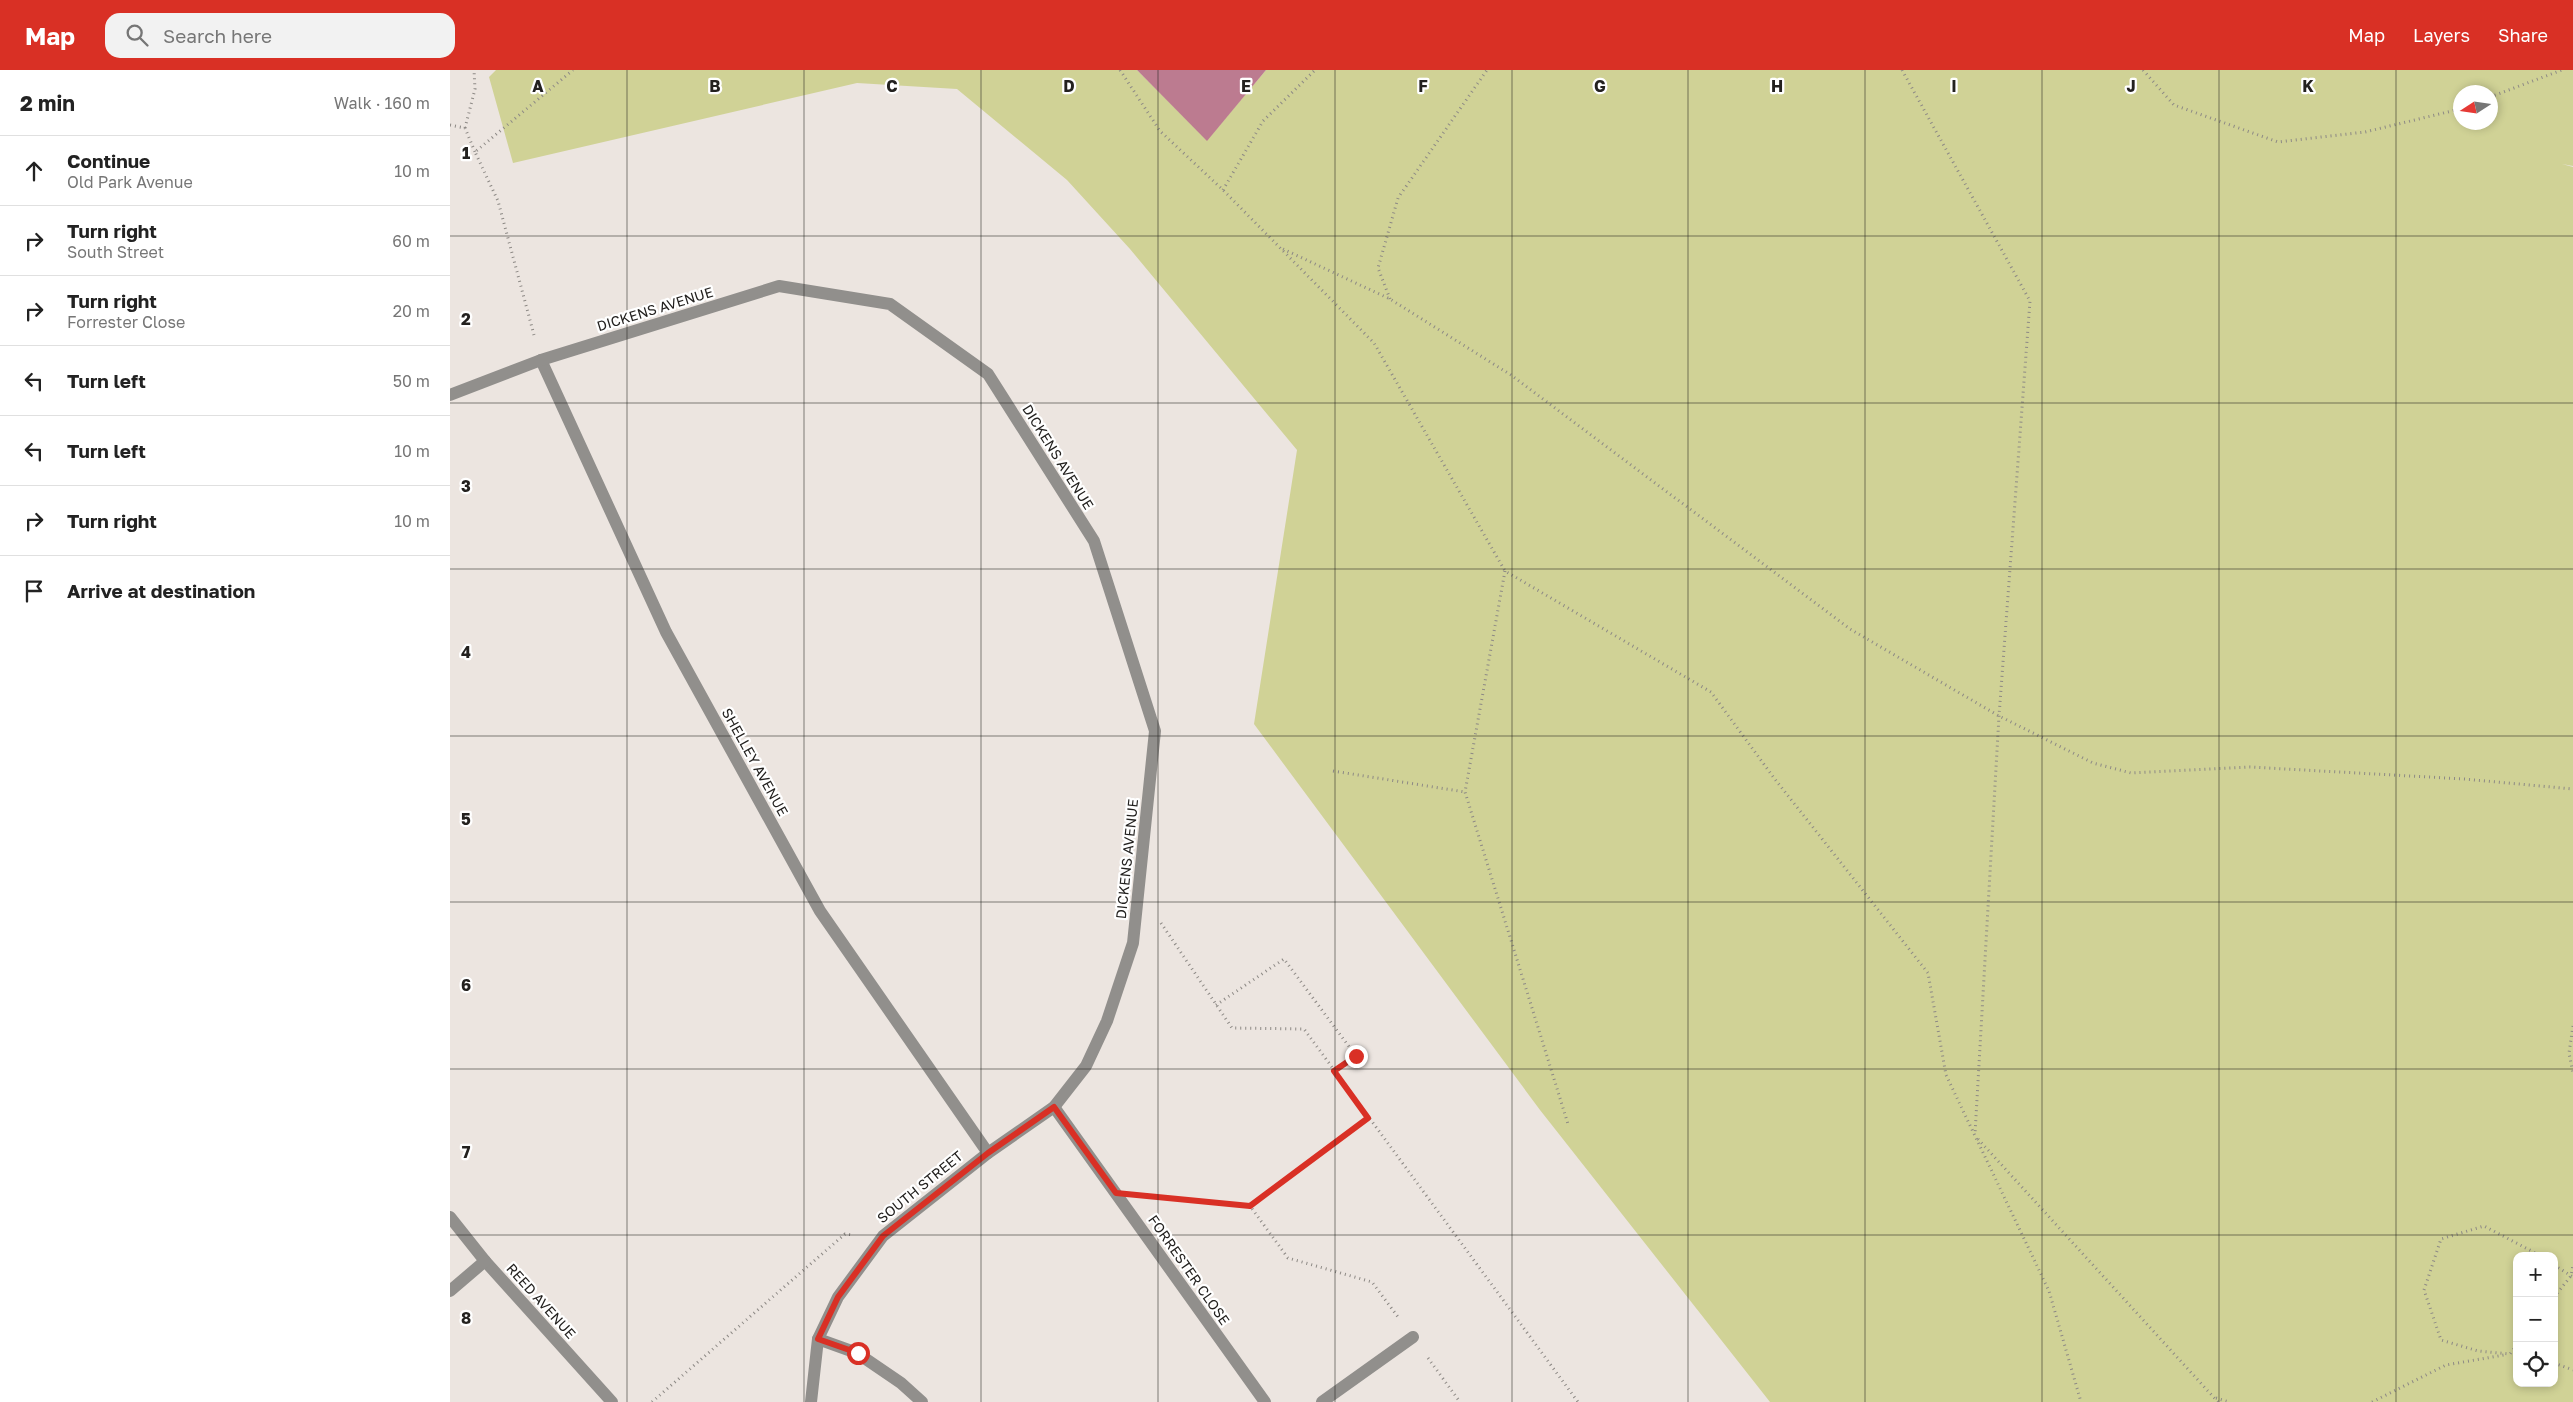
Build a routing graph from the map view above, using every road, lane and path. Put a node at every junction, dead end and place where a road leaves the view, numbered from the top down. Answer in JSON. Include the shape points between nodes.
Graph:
{"nodes":[{"id":1,"x":474,"y":70,"type":"edge"},
{"id":2,"x":573,"y":70,"type":"edge"},
{"id":3,"x":1120,"y":70,"type":"edge"},
{"id":4,"x":1315,"y":70,"type":"edge"},
{"id":5,"x":1487,"y":70,"type":"edge"},
{"id":6,"x":1902,"y":70,"type":"edge"},
{"id":7,"x":2143,"y":70,"type":"edge"},
{"id":8,"x":2562,"y":70,"type":"edge"},
{"id":9,"x":2498,"y":94,"type":"edge"},
{"id":10,"x":2453,"y":111,"type":"edge"},
{"id":11,"x":450,"y":125,"type":"edge"},
{"id":12,"x":465,"y":128,"type":"junction"},
{"id":13,"x":475,"y":152,"type":"junction"},
{"id":14,"x":1223,"y":190,"type":"junction"},
{"id":15,"x":1280,"y":247,"type":"junction"},
{"id":16,"x":1390,"y":299,"type":"junction"},
{"id":17,"x":541,"y":360,"type":"junction"},
{"id":18,"x":450,"y":395,"type":"edge"},
{"id":19,"x":1505,"y":571,"type":"junction"},
{"id":20,"x":1999,"y":716,"type":"junction"},
{"id":21,"x":1333,"y":771,"type":"dead end"},
{"id":22,"x":2573,"y":789,"type":"edge"},
{"id":23,"x":1465,"y":792,"type":"junction"},
{"id":24,"x":1139,"y":891,"type":"junction"},
{"id":25,"x":1216,"y":1005,"type":"junction"},
{"id":26,"x":2573,"y":1026,"type":"edge"},
{"id":27,"x":1334,"y":1071,"type":"junction"},
{"id":28,"x":2573,"y":1073,"type":"edge"},
{"id":29,"x":1054,"y":1107,"type":"junction"},
{"id":30,"x":1368,"y":1118,"type":"junction"},
{"id":31,"x":1568,"y":1124,"type":"dead end"},
{"id":32,"x":1975,"y":1136,"type":"junction"},
{"id":33,"x":988,"y":1153,"type":"junction"},
{"id":34,"x":1116,"y":1193,"type":"junction"},
{"id":35,"x":1250,"y":1206,"type":"junction"},
{"id":36,"x":450,"y":1217,"type":"edge"},
{"id":37,"x":883,"y":1236,"type":"junction"},
{"id":38,"x":2533,"y":1252,"type":"edge"},
{"id":39,"x":485,"y":1261,"type":"junction"},
{"id":40,"x":2573,"y":1265,"type":"edge"},
{"id":41,"x":2558,"y":1267,"type":"edge"},
{"id":42,"x":2572,"y":1276,"type":"edge"},
{"id":43,"x":450,"y":1291,"type":"edge"},
{"id":44,"x":2558,"y":1292,"type":"edge"},
{"id":45,"x":1413,"y":1337,"type":"junction"},
{"id":46,"x":818,"y":1339,"type":"junction"},
{"id":47,"x":2513,"y":1350,"type":"edge"},
{"id":48,"x":2510,"y":1354,"type":"junction"},
{"id":49,"x":2513,"y":1354,"type":"edge"},
{"id":50,"x":2558,"y":1364,"type":"edge"},
{"id":51,"x":2573,"y":1370,"type":"edge"},
{"id":52,"x":2217,"y":1400,"type":"edge"},
{"id":53,"x":612,"y":1402,"type":"edge"},
{"id":54,"x":652,"y":1402,"type":"edge"},
{"id":55,"x":812,"y":1402,"type":"edge"},
{"id":56,"x":922,"y":1402,"type":"edge"},
{"id":57,"x":1265,"y":1402,"type":"edge"},
{"id":58,"x":1322,"y":1402,"type":"edge"},
{"id":59,"x":1460,"y":1402,"type":"edge"},
{"id":60,"x":1578,"y":1402,"type":"edge"},
{"id":61,"x":2080,"y":1402,"type":"edge"},
{"id":62,"x":2229,"y":1402,"type":"edge"},
{"id":63,"x":2372,"y":1402,"type":"edge"}],
"edges":[{"from":1,"to":12,"type":"path","via":[[475,89]]},
{"from":2,"to":13,"type":"path"},
{"from":3,"to":14,"type":"path","via":[[1160,131]]},
{"from":4,"to":14,"type":"path","via":[[1263,121]]},
{"from":5,"to":16,"type":"path","via":[[1398,198],[1378,268]]},
{"from":6,"to":20,"type":"path","via":[[2030,300]]},
{"from":7,"to":10,"type":"path","via":[[2174,104],[2278,142],[2365,132]]},
{"from":8,"to":9,"type":"path"},
{"from":11,"to":12,"type":"path"},
{"from":12,"to":13,"type":"path"},
{"from":13,"to":17,"type":"path","via":[[498,201]]},
{"from":14,"to":15,"type":"path"},
{"from":15,"to":16,"type":"path"},
{"from":15,"to":19,"type":"path","via":[[1374,343]]},
{"from":16,"to":20,"type":"path","via":[[1512,375],[1850,629]]},
{"from":17,"to":18,"type":"street","name":"DICKENS AVENUE"},
{"from":17,"to":24,"type":"street","name":"DICKENS AVENUE","via":[[779,286],[890,304],[988,374],[1094,541],[1155,731]]},
{"from":17,"to":33,"type":"street","name":"SHELLEY AVENUE","via":[[666,632],[815,903]]},
{"from":19,"to":23,"type":"path"},
{"from":19,"to":32,"type":"path","via":[[1711,692],[1774,778],[1928,973],[1946,1075]]},
{"from":20,"to":22,"type":"path","via":[[2093,762],[2131,773],[2250,767],[2464,779]]},
{"from":20,"to":32,"type":"path"},
{"from":21,"to":23,"type":"path"},
{"from":23,"to":31,"type":"path"},
{"from":24,"to":25,"type":"path"},
{"from":24,"to":29,"type":"street","name":"DICKENS AVENUE","via":[[1133,943],[1107,1021],[1086,1066]]},
{"from":25,"to":27,"type":"path","via":[[1232,1028],[1304,1029]]},
{"from":25,"to":27,"type":"path","via":[[1284,959],[1356,1056]]},
{"from":26,"to":28,"type":"path","via":[[2569,1053]]},
{"from":27,"to":30,"type":"path"},
{"from":29,"to":33,"type":"street","name":"SOUTH STREET"},
{"from":29,"to":34,"type":"street","name":"FORRESTER CLOSE"},
{"from":30,"to":35,"type":"path"},
{"from":30,"to":60,"type":"path"},
{"from":32,"to":52,"type":"path"},
{"from":32,"to":61,"type":"path","via":[[2048,1291]]},
{"from":33,"to":37,"type":"street","name":"SOUTH STREET"},
{"from":34,"to":35,"type":"path"},
{"from":34,"to":57,"type":"street","name":"FORRESTER CLOSE"},
{"from":35,"to":45,"type":"path","via":[[1288,1258],[1372,1282]]},
{"from":36,"to":39,"type":"street","name":"REED AVENUE"},
{"from":37,"to":46,"type":"street","name":"SOUTH STREET","via":[[838,1297]]},
{"from":37,"to":54,"type":"path","via":[[845,1234]]},
{"from":38,"to":48,"type":"path","via":[[2484,1226],[2441,1239],[2424,1290],[2441,1340],[2478,1351]]},
{"from":39,"to":43,"type":"street"},
{"from":39,"to":53,"type":"street","name":"REED AVENUE"},
{"from":40,"to":42,"type":"path"},
{"from":41,"to":42,"type":"path"},
{"from":42,"to":44,"type":"path"},
{"from":45,"to":58,"type":"street"},
{"from":45,"to":59,"type":"path"},
{"from":46,"to":55,"type":"street","name":"SOUTH STREET"},
{"from":46,"to":56,"type":"street","via":[[858,1353]]},
{"from":47,"to":48,"type":"path"},
{"from":48,"to":49,"type":"path"},
{"from":48,"to":63,"type":"path","via":[[2446,1365]]},
{"from":50,"to":51,"type":"path"},
{"from":52,"to":62,"type":"path"}]}
